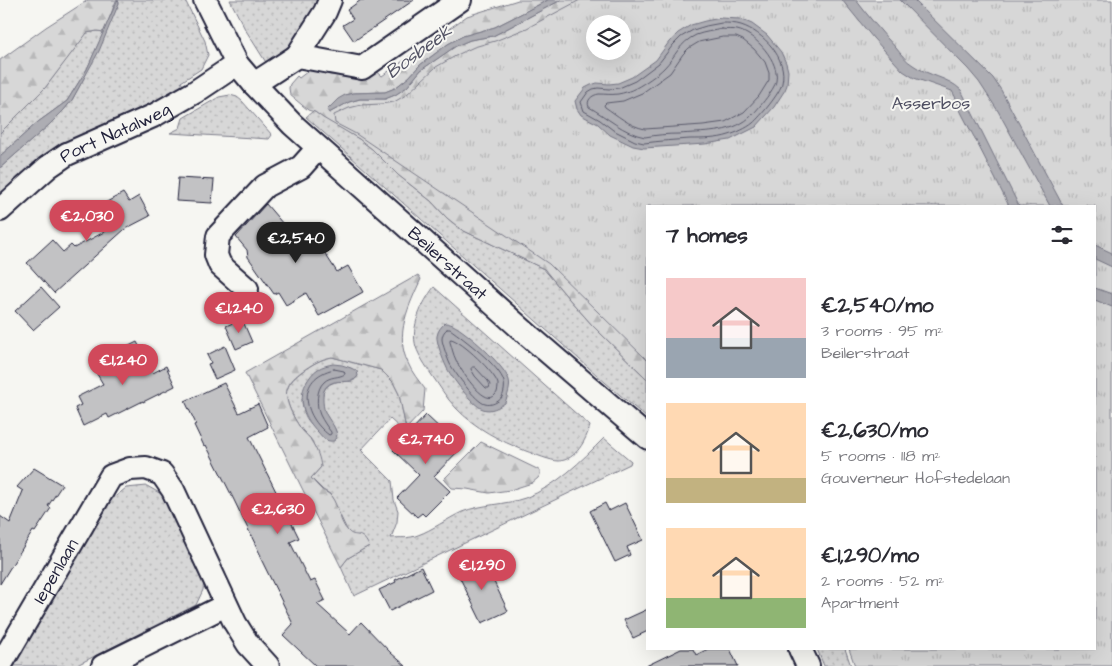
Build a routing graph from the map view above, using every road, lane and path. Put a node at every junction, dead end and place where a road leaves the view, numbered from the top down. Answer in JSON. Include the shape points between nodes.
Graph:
{"nodes":[{"id":1,"x":205,"y":0,"type":"edge"},
{"id":2,"x":330,"y":0,"type":"edge"},
{"id":3,"x":460,"y":0,"type":"edge"},
{"id":4,"x":297,"y":56,"type":"junction"},
{"id":5,"x":237,"y":64,"type":"junction"},
{"id":6,"x":254,"y":84,"type":"junction"},
{"id":7,"x":318,"y":148,"type":"junction"},
{"id":8,"x":0,"y":210,"type":"edge"},
{"id":9,"x":247,"y":289,"type":"dead end"},
{"id":10,"x":646,"y":436,"type":"edge"},
{"id":11,"x":226,"y":604,"type":"junction"},
{"id":12,"x":800,"y":650,"type":"edge"},
{"id":13,"x":0,"y":666,"type":"edge"},
{"id":14,"x":103,"y":666,"type":"edge"},
{"id":15,"x":268,"y":666,"type":"edge"},
{"id":16,"x":808,"y":666,"type":"edge"}],
"edges":[{"from":1,"to":5,"type":"street","name":"Beilerstraat"},
{"from":2,"to":4,"type":"street"},
{"from":3,"to":4,"type":"street","via":[[362,68]]},
{"from":4,"to":6,"type":"street"},
{"from":5,"to":6,"type":"street","name":"Beilerstraat"},
{"from":5,"to":8,"type":"street","name":"Port Natalweg","via":[[153,116],[67,154]]},
{"from":6,"to":7,"type":"street","name":"Beilerstraat"},
{"from":7,"to":9,"type":"street","via":[[301,167],[265,186],[218,236],[216,255],[220,265]]},
{"from":7,"to":10,"type":"street","name":"Beilerstraat"},
{"from":11,"to":13,"type":"street","name":"Iepenlaan","via":[[173,490],[162,474],[146,468],[130,469],[111,476]]},
{"from":11,"to":14,"type":"street"},
{"from":11,"to":15,"type":"street","via":[[248,644]]},
{"from":12,"to":16,"type":"street"}]}
